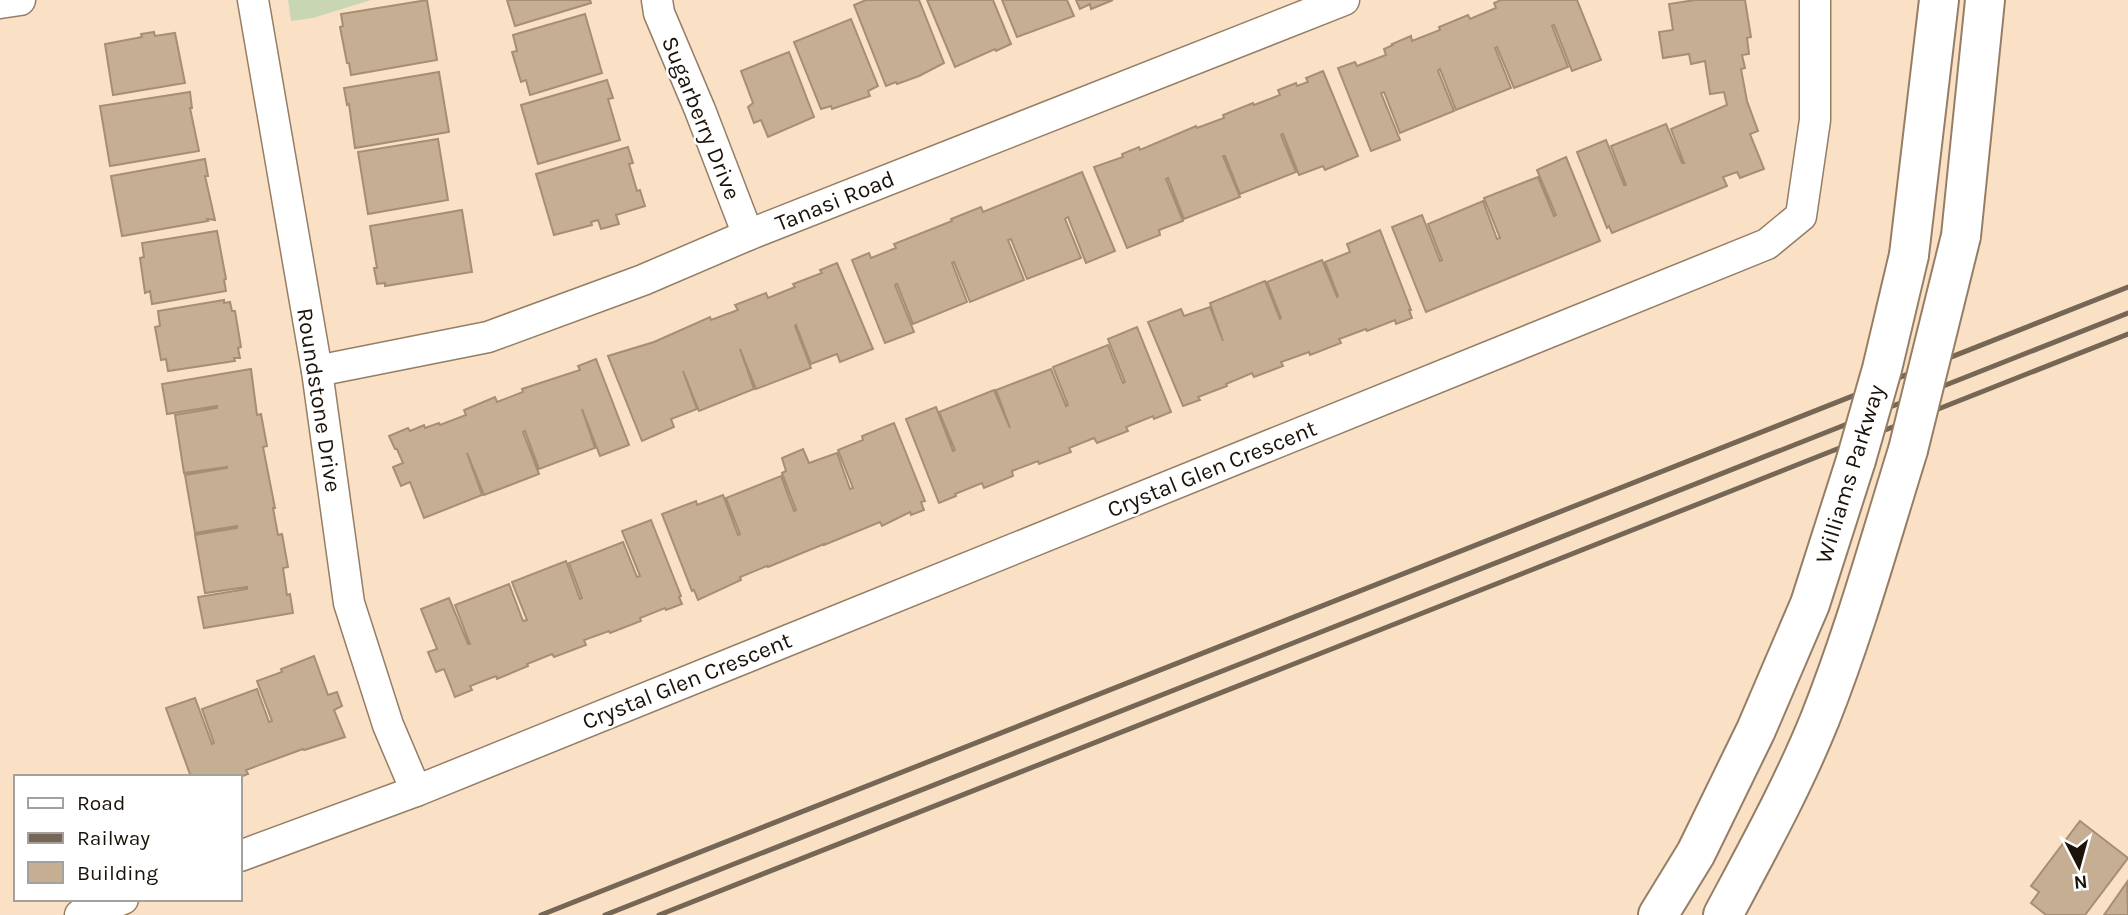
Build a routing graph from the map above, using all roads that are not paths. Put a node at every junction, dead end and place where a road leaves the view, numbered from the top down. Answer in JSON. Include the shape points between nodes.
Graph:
{"nodes":[{"id":1,"x":20,"y":0,"type":"edge"},
{"id":2,"x":253,"y":0,"type":"edge"},
{"id":3,"x":657,"y":0,"type":"edge"},
{"id":4,"x":1344,"y":0,"type":"edge"},
{"id":5,"x":1815,"y":0,"type":"edge"},
{"id":6,"x":1939,"y":0,"type":"edge"},
{"id":7,"x":1985,"y":0,"type":"edge"},
{"id":8,"x":0,"y":3,"type":"edge"},
{"id":9,"x":748,"y":235,"type":"junction"},
{"id":10,"x":317,"y":371,"type":"junction"},
{"id":11,"x":416,"y":791,"type":"junction"},
{"id":12,"x":242,"y":855,"type":"edge"},
{"id":13,"x":118,"y":901,"type":"edge"},
{"id":14,"x":80,"y":915,"type":"edge"},
{"id":15,"x":1658,"y":915,"type":"edge"},
{"id":16,"x":1723,"y":915,"type":"edge"}],
"edges":[{"from":1,"to":8,"type":"street"},
{"from":2,"to":10,"type":"street","name":"Roundstone Drive"},
{"from":3,"to":9,"type":"street","name":"Sugarberry Drive"},
{"from":4,"to":9,"type":"street","name":"Tanasi Road"},
{"from":5,"to":11,"type":"street","name":"Crystal Glen Crescent","via":[[1815,120],[1801,216],[1766,244]]},
{"from":6,"to":15,"type":"main road","name":"Williams Parkway","bridge":true,"via":[[1909,254],[1856,460],[1805,617],[1756,730],[1696,853]]},
{"from":7,"to":16,"type":"main road","name":"Williams Parkway","bridge":true,"via":[[1961,236],[1908,450],[1857,617],[1819,720]]},
{"from":9,"to":10,"type":"street","name":"Tanasi Road","via":[[488,337]]},
{"from":10,"to":11,"type":"street","name":"Roundstone Drive","via":[[349,603],[388,725]]},
{"from":11,"to":12,"type":"street","name":"Crystal Glen Crescent"},
{"from":13,"to":14,"type":"street"}]}
